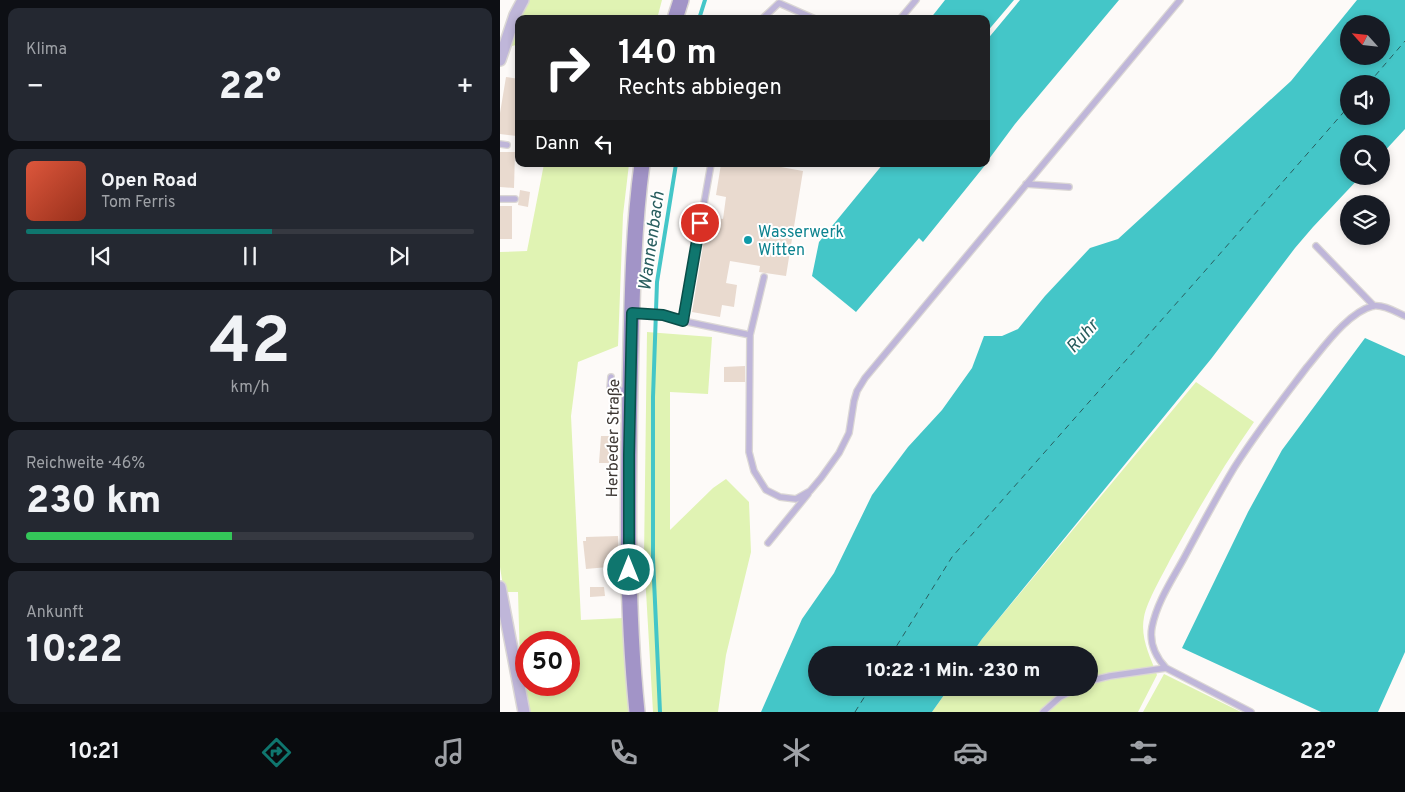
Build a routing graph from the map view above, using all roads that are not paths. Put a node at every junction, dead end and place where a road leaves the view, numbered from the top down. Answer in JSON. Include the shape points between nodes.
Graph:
{"nodes":[{"id":1,"x":523,"y":0,"type":"edge"},
{"id":2,"x":681,"y":0,"type":"edge"},
{"id":3,"x":916,"y":0,"type":"edge"},
{"id":4,"x":1180,"y":0,"type":"edge"},
{"id":5,"x":676,"y":15,"type":"edge"},
{"id":6,"x":766,"y":15,"type":"edge"},
{"id":7,"x":806,"y":15,"type":"edge"},
{"id":8,"x":903,"y":15,"type":"edge"},
{"id":9,"x":500,"y":60,"type":"edge"},
{"id":10,"x":500,"y":144,"type":"edge"},
{"id":11,"x":507,"y":145,"type":"dead end"},
{"id":12,"x":642,"y":167,"type":"edge"},
{"id":13,"x":710,"y":167,"type":"edge"},
{"id":14,"x":1026,"y":184,"type":"junction"},
{"id":15,"x":1070,"y":187,"type":"dead end"},
{"id":16,"x":500,"y":199,"type":"edge"},
{"id":17,"x":515,"y":199,"type":"dead end"},
{"id":18,"x":1316,"y":246,"type":"dead end"},
{"id":19,"x":764,"y":277,"type":"dead end"},
{"id":20,"x":1374,"y":306,"type":"junction"},
{"id":21,"x":632,"y":313,"type":"junction"},
{"id":22,"x":1405,"y":316,"type":"edge"},
{"id":23,"x":683,"y":321,"type":"junction"},
{"id":24,"x":750,"y":335,"type":"junction"},
{"id":25,"x":611,"y":377,"type":"dead end"},
{"id":26,"x":630,"y":391,"type":"junction"},
{"id":27,"x":810,"y":491,"type":"junction"},
{"id":28,"x":768,"y":543,"type":"dead end"},
{"id":29,"x":500,"y":587,"type":"edge"},
{"id":30,"x":502,"y":605,"type":"edge"},
{"id":31,"x":1166,"y":668,"type":"junction"},
{"id":32,"x":1098,"y":679,"type":"edge"},
{"id":33,"x":1062,"y":696,"type":"edge"},
{"id":34,"x":524,"y":712,"type":"edge"},
{"id":35,"x":636,"y":712,"type":"edge"},
{"id":36,"x":1043,"y":712,"type":"edge"},
{"id":37,"x":1251,"y":712,"type":"edge"}],
"edges":[{"from":1,"to":9,"type":"street"},
{"from":2,"to":5,"type":"main road"},
{"from":3,"to":8,"type":"lane"},
{"from":4,"to":14,"type":"lane"},
{"from":6,"to":7,"type":"lane","via":[[778,3]]},
{"from":10,"to":11,"type":"lane"},
{"from":12,"to":21,"type":"main road","name":"Herbeder Straße"},
{"from":13,"to":23,"type":"lane"},
{"from":14,"to":15,"type":"lane"},
{"from":14,"to":27,"type":"lane","via":[[865,378],[854,401],[849,433],[822,478]]},
{"from":16,"to":17,"type":"lane"},
{"from":18,"to":20,"type":"lane"},
{"from":19,"to":24,"type":"lane"},
{"from":20,"to":22,"type":"lane"},
{"from":20,"to":31,"type":"lane","via":[[1353,316],[1322,348],[1234,467],[1156,614],[1151,640],[1156,657]]},
{"from":21,"to":23,"type":"lane","via":[[663,315]]},
{"from":21,"to":26,"type":"main road","name":"Herbeder Straße"},
{"from":23,"to":24,"type":"lane"},
{"from":24,"to":27,"type":"lane","via":[[749,452],[754,472],[766,490],[780,497],[796,499]]},
{"from":25,"to":26,"type":"lane","via":[[610,389]]},
{"from":26,"to":35,"type":"main road","name":"Herbeder Straße","via":[[629,570]]},
{"from":27,"to":28,"type":"lane"},
{"from":29,"to":30,"type":"street"},
{"from":30,"to":34,"type":"street"},
{"from":31,"to":32,"type":"lane"},
{"from":31,"to":37,"type":"lane"},
{"from":33,"to":36,"type":"lane"}]}
